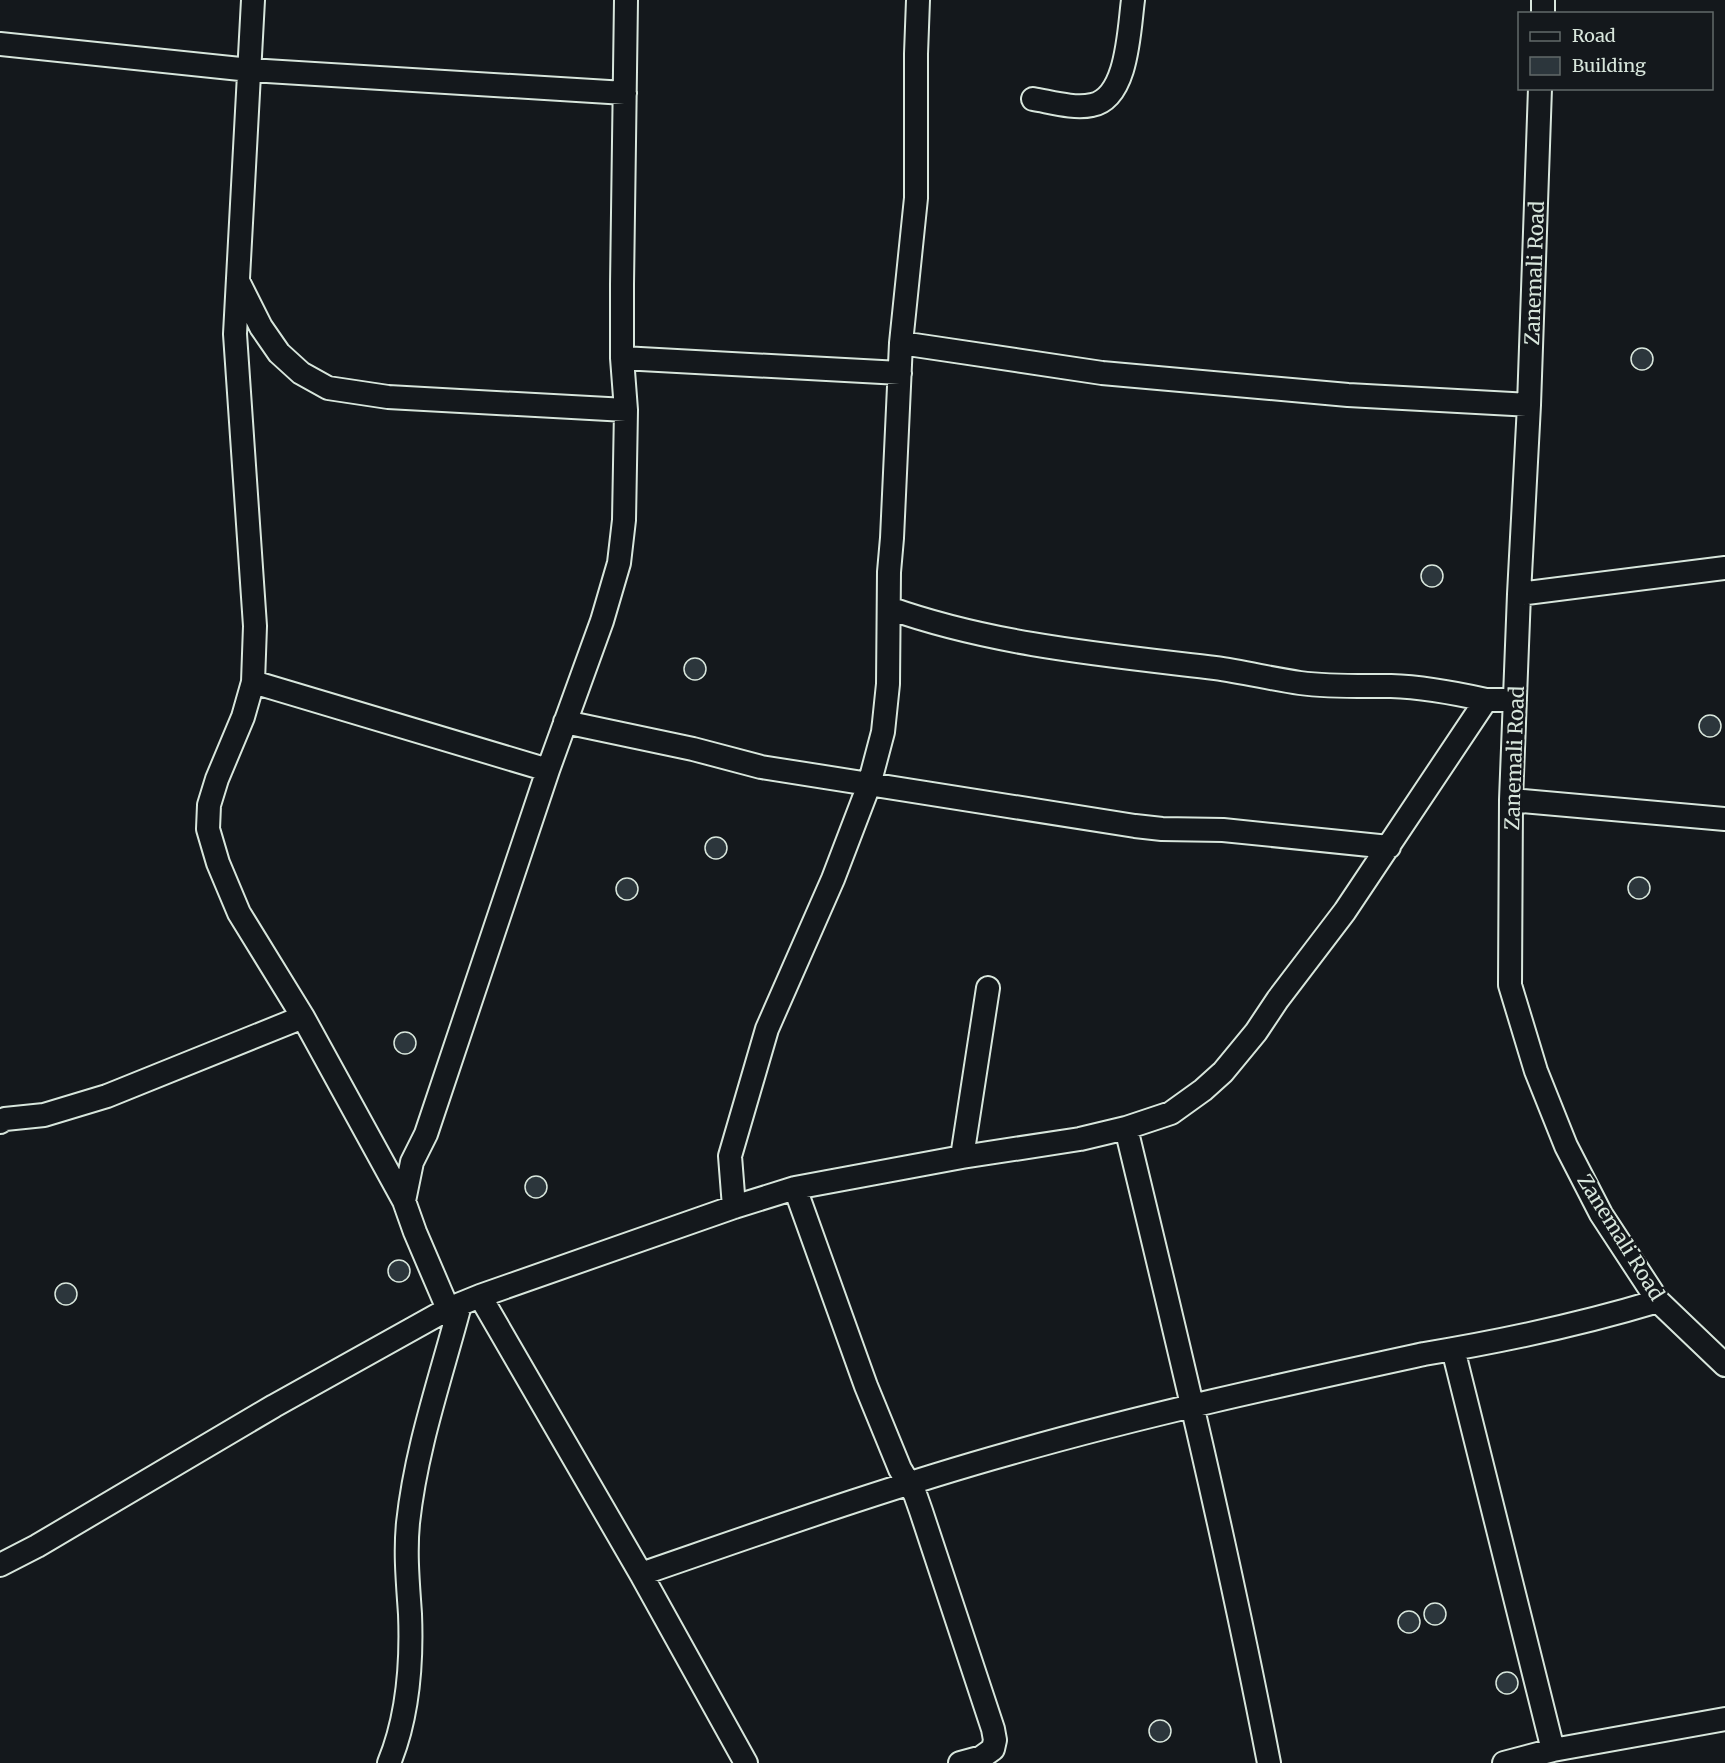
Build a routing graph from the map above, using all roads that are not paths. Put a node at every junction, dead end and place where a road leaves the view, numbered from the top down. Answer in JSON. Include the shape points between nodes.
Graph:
{"nodes":[{"id":1,"x":253,"y":0,"type":"edge"},
{"id":2,"x":626,"y":0,"type":"edge"},
{"id":3,"x":918,"y":0,"type":"edge"},
{"id":4,"x":1133,"y":0,"type":"edge"},
{"id":5,"x":0,"y":44,"type":"edge"},
{"id":6,"x":250,"y":70,"type":"junction"},
{"id":7,"x":1540,"y":90,"type":"edge"},
{"id":8,"x":625,"y":93,"type":"junction"},
{"id":9,"x":1033,"y":99,"type":"dead end"},
{"id":10,"x":238,"y":281,"type":"junction"},
{"id":11,"x":901,"y":343,"type":"junction"},
{"id":12,"x":622,"y":358,"type":"junction"},
{"id":13,"x":900,"y":373,"type":"junction"},
{"id":14,"x":1529,"y":405,"type":"junction"},
{"id":15,"x":626,"y":410,"type":"junction"},
{"id":16,"x":1725,"y":568,"type":"edge"},
{"id":17,"x":1519,"y":594,"type":"junction"},
{"id":18,"x":889,"y":608,"type":"junction"},
{"id":19,"x":253,"y":682,"type":"junction"},
{"id":20,"x":1486,"y":700,"type":"junction"},
{"id":21,"x":1515,"y":700,"type":"junction"},
{"id":22,"x":566,"y":722,"type":"junction"},
{"id":23,"x":548,"y":770,"type":"junction"},
{"id":24,"x":869,"y":785,"type":"junction"},
{"id":25,"x":1511,"y":800,"type":"junction"},
{"id":26,"x":1725,"y":819,"type":"edge"},
{"id":27,"x":1389,"y":848,"type":"junction"},
{"id":28,"x":988,"y":988,"type":"dead end"},
{"id":29,"x":303,"y":1017,"type":"junction"},
{"id":30,"x":2,"y":1117,"type":"edge"},
{"id":31,"x":1126,"y":1128,"type":"junction"},
{"id":32,"x":962,"y":1156,"type":"junction"},
{"id":33,"x":795,"y":1188,"type":"junction"},
{"id":34,"x":405,"y":1201,"type":"junction"},
{"id":35,"x":734,"y":1207,"type":"junction"},
{"id":36,"x":1658,"y":1301,"type":"junction"},
{"id":37,"x":463,"y":1303,"type":"junction"},
{"id":38,"x":1452,"y":1349,"type":"junction"},
{"id":39,"x":1724,"y":1363,"type":"edge"},
{"id":40,"x":1193,"y":1405,"type":"junction"},
{"id":41,"x":909,"y":1484,"type":"junction"},
{"id":42,"x":0,"y":1565,"type":"edge"},
{"id":43,"x":641,"y":1574,"type":"junction"},
{"id":44,"x":1725,"y":1719,"type":"edge"},
{"id":45,"x":1553,"y":1750,"type":"junction"},
{"id":46,"x":389,"y":1763,"type":"edge"},
{"id":47,"x":747,"y":1763,"type":"edge"},
{"id":48,"x":960,"y":1763,"type":"edge"},
{"id":49,"x":1269,"y":1763,"type":"edge"},
{"id":50,"x":1504,"y":1763,"type":"edge"}],
"edges":[{"from":1,"to":6,"type":"street"},
{"from":2,"to":8,"type":"street"},
{"from":3,"to":11,"type":"street","via":[[916,198]]},
{"from":4,"to":9,"type":"street","via":[[1122,69],[1105,101],[1076,106]]},
{"from":5,"to":6,"type":"street"},
{"from":6,"to":8,"type":"street"},
{"from":6,"to":10,"type":"street"},
{"from":7,"to":14,"type":"street","name":"Zanemali Road"},
{"from":8,"to":12,"type":"street"},
{"from":10,"to":15,"type":"street","via":[[279,353],[301,373],[328,388],[388,397]]},
{"from":10,"to":19,"type":"street","via":[[235,334],[255,626]]},
{"from":11,"to":13,"type":"street"},
{"from":11,"to":14,"type":"street","via":[[1102,373],[1348,395]]},
{"from":12,"to":13,"type":"street"},
{"from":12,"to":15,"type":"street"},
{"from":13,"to":18,"type":"street"},
{"from":14,"to":17,"type":"street","name":"Zanemali Road"},
{"from":15,"to":22,"type":"street","via":[[624,520],[619,563]]},
{"from":16,"to":17,"type":"street"},
{"from":17,"to":21,"type":"street","name":"Zanemali Road"},
{"from":18,"to":20,"type":"street","via":[[984,636],[1084,652],[1247,672],[1299,683],[1393,686],[1447,691]]},
{"from":18,"to":24,"type":"street","via":[[883,732]]},
{"from":19,"to":23,"type":"street"},
{"from":19,"to":29,"type":"street","via":[[243,717],[216,779],[208,829],[239,913]]},
{"from":20,"to":21,"type":"street"},
{"from":20,"to":27,"type":"street"},
{"from":21,"to":25,"type":"street","name":"Zanemali Road"},
{"from":22,"to":23,"type":"street"},
{"from":22,"to":24,"type":"street","via":[[761,767]]},
{"from":23,"to":34,"type":"street","via":[[426,1134],[412,1162]]},
{"from":24,"to":27,"type":"street","via":[[1135,826],[1222,830]]},
{"from":24,"to":35,"type":"street","via":[[833,879],[767,1029],[730,1156]]},
{"from":25,"to":26,"type":"street"},
{"from":25,"to":36,"type":"street","name":"Zanemali Road","via":[[1510,985],[1536,1071],[1566,1146],[1601,1214]]},
{"from":27,"to":31,"type":"street","via":[[1223,1072],[1171,1113]]},
{"from":28,"to":32,"type":"street"},
{"from":29,"to":30,"type":"street","via":[[107,1096],[44,1115]]},
{"from":29,"to":34,"type":"street"},
{"from":31,"to":32,"type":"street","via":[[1080,1139]]},
{"from":31,"to":40,"type":"street"},
{"from":32,"to":33,"type":"street"},
{"from":33,"to":35,"type":"street"},
{"from":33,"to":41,"type":"street","via":[[866,1386]]},
{"from":34,"to":37,"type":"street","via":[[415,1232]]},
{"from":35,"to":37,"type":"street"},
{"from":36,"to":38,"type":"street","via":[[1605,1317]]},
{"from":36,"to":39,"type":"street","name":"Zanemali Road"},
{"from":37,"to":42,"type":"street","via":[[273,1406]]},
{"from":37,"to":43,"type":"street"},
{"from":37,"to":46,"type":"street","via":[[426,1421],[413,1487],[406,1562],[409,1683]]},
{"from":38,"to":40,"type":"street"},
{"from":38,"to":45,"type":"street"},
{"from":40,"to":41,"type":"street"},
{"from":40,"to":49,"type":"street"},
{"from":41,"to":43,"type":"street"},
{"from":41,"to":48,"type":"street","via":[[993,1729],[993,1749],[982,1757]]},
{"from":43,"to":47,"type":"street"},
{"from":44,"to":45,"type":"street"},
{"from":45,"to":50,"type":"street"}]}
